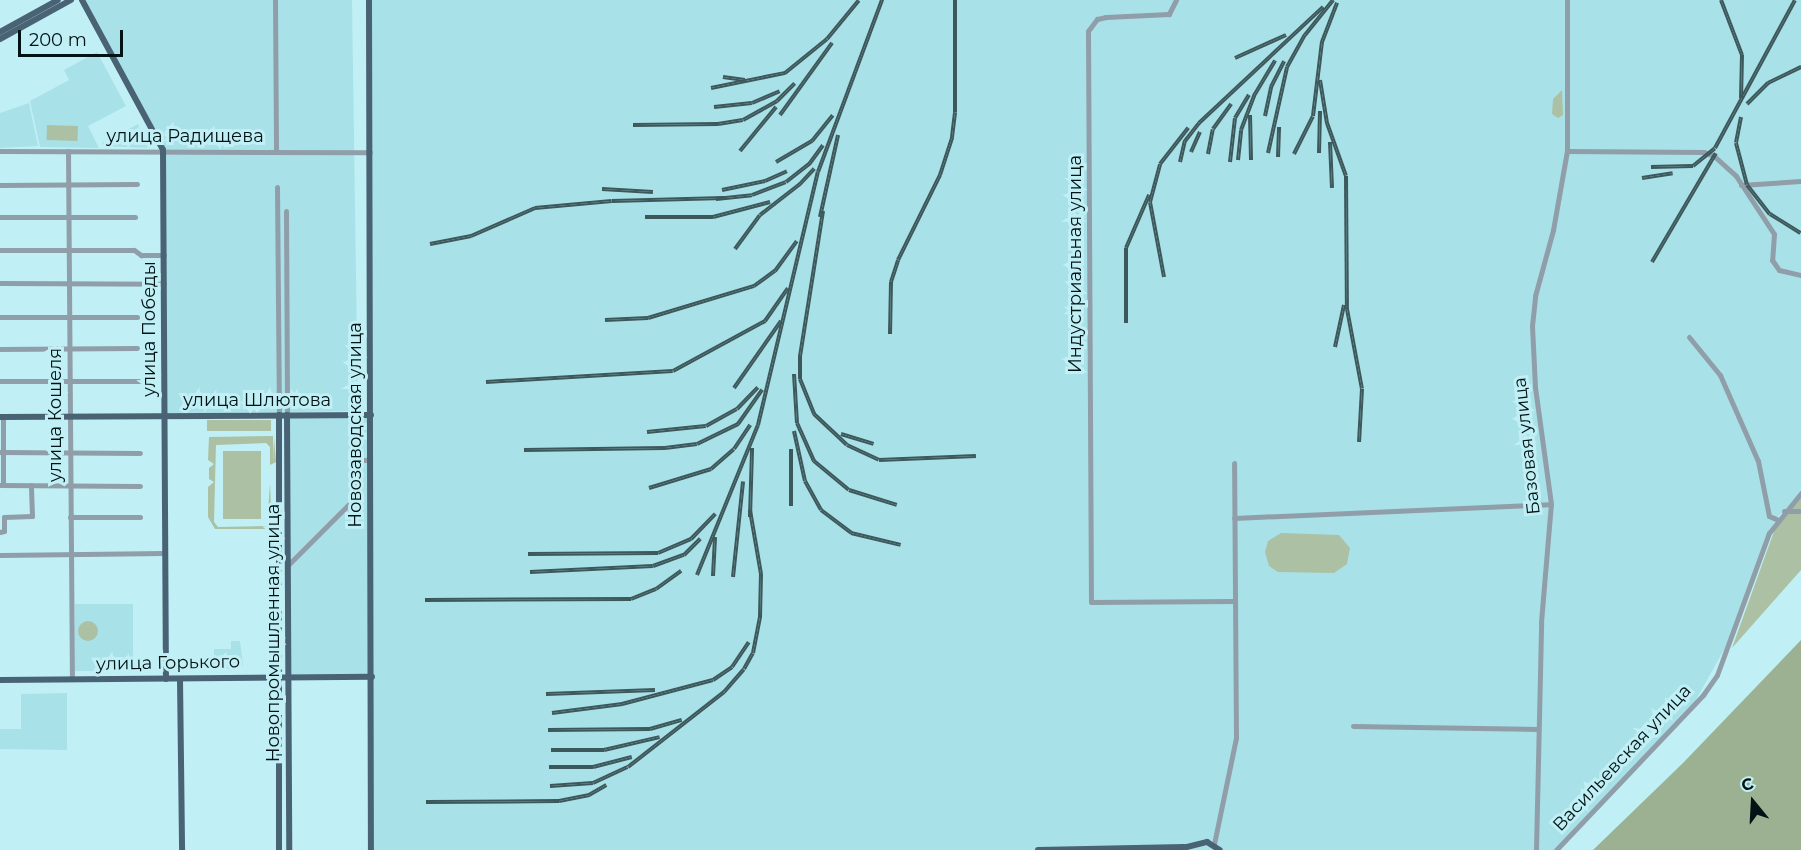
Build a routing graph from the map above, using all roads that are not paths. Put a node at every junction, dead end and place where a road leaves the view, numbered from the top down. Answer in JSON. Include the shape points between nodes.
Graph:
{"nodes":[{"id":1,"x":58,"y":0,"type":"edge"},
{"id":2,"x":71,"y":0,"type":"edge"},
{"id":3,"x":82,"y":0,"type":"edge"},
{"id":4,"x":275,"y":0,"type":"edge"},
{"id":5,"x":369,"y":0,"type":"edge"},
{"id":6,"x":1176,"y":0,"type":"edge"},
{"id":7,"x":1567,"y":0,"type":"edge"},
{"id":8,"x":50,"y":2,"type":"edge"},
{"id":9,"x":0,"y":32,"type":"edge"},
{"id":10,"x":0,"y":39,"type":"edge"},
{"id":11,"x":163,"y":150,"type":"junction"},
{"id":12,"x":0,"y":151,"type":"edge"},
{"id":13,"x":68,"y":151,"type":"junction"},
{"id":14,"x":276,"y":151,"type":"junction"},
{"id":15,"x":1567,"y":151,"type":"junction"},
{"id":16,"x":370,"y":152,"type":"junction"},
{"id":17,"x":1801,"y":181,"type":"edge"},
{"id":18,"x":136,"y":184,"type":"dead end"},
{"id":19,"x":0,"y":185,"type":"edge"},
{"id":20,"x":68,"y":185,"type":"junction"},
{"id":21,"x":1741,"y":185,"type":"junction"},
{"id":22,"x":277,"y":187,"type":"dead end"},
{"id":23,"x":286,"y":211,"type":"dead end"},
{"id":24,"x":0,"y":217,"type":"edge"},
{"id":25,"x":68,"y":217,"type":"junction"},
{"id":26,"x":135,"y":217,"type":"dead end"},
{"id":27,"x":0,"y":250,"type":"edge"},
{"id":28,"x":69,"y":250,"type":"junction"},
{"id":29,"x":164,"y":255,"type":"junction"},
{"id":30,"x":1801,"y":275,"type":"edge"},
{"id":31,"x":0,"y":283,"type":"edge"},
{"id":32,"x":69,"y":283,"type":"junction"},
{"id":33,"x":164,"y":284,"type":"junction"},
{"id":34,"x":70,"y":316,"type":"junction"},
{"id":35,"x":0,"y":317,"type":"edge"},
{"id":36,"x":138,"y":317,"type":"dead end"},
{"id":37,"x":1689,"y":337,"type":"dead end"},
{"id":38,"x":70,"y":348,"type":"junction"},
{"id":39,"x":137,"y":348,"type":"dead end"},
{"id":40,"x":0,"y":349,"type":"edge"},
{"id":41,"x":0,"y":381,"type":"edge"},
{"id":42,"x":140,"y":381,"type":"dead end"},
{"id":43,"x":71,"y":383,"type":"junction"},
{"id":44,"x":283,"y":415,"type":"junction"},
{"id":45,"x":371,"y":415,"type":"junction"},
{"id":46,"x":70,"y":416,"type":"junction"},
{"id":47,"x":165,"y":416,"type":"junction"},
{"id":48,"x":1,"y":417,"type":"edge"},
{"id":49,"x":1,"y":452,"type":"edge"},
{"id":50,"x":70,"y":453,"type":"junction"},
{"id":51,"x":140,"y":453,"type":"dead end"},
{"id":52,"x":370,"y":460,"type":"junction"},
{"id":53,"x":1234,"y":463,"type":"dead end"},
{"id":54,"x":2,"y":485,"type":"edge"},
{"id":55,"x":32,"y":485,"type":"junction"},
{"id":56,"x":70,"y":485,"type":"junction"},
{"id":57,"x":140,"y":486,"type":"dead end"},
{"id":58,"x":1801,"y":493,"type":"edge"},
{"id":59,"x":1551,"y":504,"type":"junction"},
{"id":60,"x":1784,"y":511,"type":"junction"},
{"id":61,"x":1801,"y":511,"type":"edge"},
{"id":62,"x":70,"y":517,"type":"junction"},
{"id":63,"x":140,"y":517,"type":"dead end"},
{"id":64,"x":1234,"y":518,"type":"junction"},
{"id":65,"x":1776,"y":519,"type":"junction"},
{"id":66,"x":0,"y":532,"type":"edge"},
{"id":67,"x":70,"y":553,"type":"junction"},
{"id":68,"x":165,"y":553,"type":"junction"},
{"id":69,"x":0,"y":555,"type":"edge"},
{"id":70,"x":288,"y":565,"type":"junction"},
{"id":71,"x":1234,"y":601,"type":"junction"},
{"id":72,"x":285,"y":677,"type":"junction"},
{"id":73,"x":372,"y":677,"type":"junction"},
{"id":74,"x":72,"y":679,"type":"junction"},
{"id":75,"x":166,"y":679,"type":"junction"},
{"id":76,"x":180,"y":679,"type":"junction"},
{"id":77,"x":0,"y":680,"type":"edge"},
{"id":78,"x":1353,"y":726,"type":"dead end"},
{"id":79,"x":1538,"y":729,"type":"junction"},
{"id":80,"x":1214,"y":844,"type":"junction"},
{"id":81,"x":1181,"y":848,"type":"edge"},
{"id":82,"x":182,"y":850,"type":"edge"},
{"id":83,"x":279,"y":850,"type":"edge"},
{"id":84,"x":289,"y":850,"type":"edge"},
{"id":85,"x":371,"y":850,"type":"edge"},
{"id":86,"x":1038,"y":850,"type":"edge"},
{"id":87,"x":1220,"y":850,"type":"edge"},
{"id":88,"x":1533,"y":850,"type":"edge"},
{"id":89,"x":1556,"y":850,"type":"edge"}],
"edges":[{"from":1,"to":8,"type":"main road"},
{"from":2,"to":10,"type":"main road"},
{"from":3,"to":11,"type":"main road","name":"улица Победы"},
{"from":4,"to":14,"type":"street"},
{"from":5,"to":16,"type":"main road","name":"Новозаводская улица"},
{"from":6,"to":71,"type":"street","name":"Индустриальная улица","via":[[1168,14],[1106,17],[1097,19],[1088,31],[1091,602]]},
{"from":7,"to":15,"type":"street","name":"Базовая улица"},
{"from":8,"to":9,"type":"main road"},
{"from":11,"to":13,"type":"street","name":"улица Радищева"},
{"from":11,"to":14,"type":"street","name":"улица Радищева"},
{"from":11,"to":29,"type":"main road","name":"улица Победы"},
{"from":12,"to":13,"type":"street","name":"улица Радищева"},
{"from":13,"to":20,"type":"street","name":"улица Кошеля"},
{"from":14,"to":16,"type":"street","name":"улица Радищева"},
{"from":15,"to":21,"type":"street","via":[[1704,152],[1722,161]]},
{"from":15,"to":59,"type":"street","name":"Базовая улица","via":[[1532,326]]},
{"from":16,"to":45,"type":"main road","name":"Новозаводская улица"},
{"from":17,"to":21,"type":"street"},
{"from":18,"to":20,"type":"street"},
{"from":19,"to":20,"type":"street"},
{"from":20,"to":25,"type":"street","name":"улица Кошеля"},
{"from":21,"to":30,"type":"street","via":[[1774,234],[1772,260],[1779,270]]},
{"from":22,"to":44,"type":"street"},
{"from":23,"to":44,"type":"street"},
{"from":24,"to":25,"type":"street"},
{"from":25,"to":26,"type":"street"},
{"from":25,"to":28,"type":"street","name":"улица Кошеля"},
{"from":27,"to":28,"type":"street"},
{"from":28,"to":29,"type":"street","via":[[134,250],[141,255]]},
{"from":28,"to":32,"type":"street","name":"улица Кошеля"},
{"from":29,"to":33,"type":"main road","name":"улица Победы"},
{"from":31,"to":32,"type":"street"},
{"from":32,"to":33,"type":"street"},
{"from":32,"to":34,"type":"street","name":"улица Кошеля"},
{"from":33,"to":47,"type":"main road","name":"улица Победы"},
{"from":34,"to":35,"type":"street"},
{"from":34,"to":36,"type":"street"},
{"from":34,"to":38,"type":"street","name":"улица Кошеля"},
{"from":37,"to":65,"type":"street","via":[[1720,375],[1758,461],[1769,516]]},
{"from":38,"to":39,"type":"street"},
{"from":38,"to":40,"type":"street"},
{"from":38,"to":43,"type":"street","name":"улица Кошеля"},
{"from":41,"to":43,"type":"street"},
{"from":42,"to":43,"type":"street"},
{"from":43,"to":46,"type":"street","name":"улица Кошеля"},
{"from":44,"to":45,"type":"main road","name":"улица Шлютова"},
{"from":44,"to":47,"type":"main road","name":"улица Шлютова"},
{"from":44,"to":70,"type":"main road","name":"Новопромышленная улица"},
{"from":44,"to":72,"type":"main road","name":"Новопромышленная улица"},
{"from":45,"to":52,"type":"main road","name":"Новозаводская улица"},
{"from":46,"to":47,"type":"main road","name":"улица Шлютова"},
{"from":46,"to":48,"type":"main road","name":"улица Шлютова"},
{"from":46,"to":50,"type":"street","name":"улица Кошеля"},
{"from":47,"to":68,"type":"main road","name":"улица Победы"},
{"from":48,"to":49,"type":"street"},
{"from":49,"to":50,"type":"street"},
{"from":49,"to":54,"type":"street"},
{"from":50,"to":51,"type":"street"},
{"from":50,"to":56,"type":"street","name":"улица Кошеля"},
{"from":52,"to":70,"type":"street","via":[[356,460],[357,496]]},
{"from":52,"to":73,"type":"main road","name":"Новозаводская улица"},
{"from":53,"to":64,"type":"street"},
{"from":54,"to":55,"type":"street"},
{"from":55,"to":56,"type":"street"},
{"from":55,"to":66,"type":"street","via":[[32,516],[4,517],[4,531]]},
{"from":56,"to":57,"type":"street"},
{"from":56,"to":62,"type":"street","name":"улица Кошеля"},
{"from":58,"to":60,"type":"street","name":"Васильевская улица"},
{"from":59,"to":64,"type":"street"},
{"from":59,"to":79,"type":"street","name":"Базовая улица","via":[[1541,622]]},
{"from":60,"to":61,"type":"street"},
{"from":60,"to":65,"type":"street","name":"Васильевская улица"},
{"from":62,"to":63,"type":"street"},
{"from":62,"to":67,"type":"street","name":"улица Кошеля"},
{"from":64,"to":71,"type":"street"},
{"from":65,"to":89,"type":"street","name":"Васильевская улица","via":[[1717,675],[1689,712]]},
{"from":67,"to":68,"type":"street"},
{"from":67,"to":69,"type":"street"},
{"from":67,"to":74,"type":"street","name":"улица Кошеля"},
{"from":68,"to":75,"type":"main road","name":"улица Победы"},
{"from":70,"to":72,"type":"main road","name":"Новопромышленная улица"},
{"from":71,"to":80,"type":"street","via":[[1236,738]]},
{"from":72,"to":73,"type":"main road","name":"улица Горького"},
{"from":72,"to":76,"type":"main road","name":"улица Горького"},
{"from":72,"to":83,"type":"main road","name":"Новопромышленная улица"},
{"from":72,"to":84,"type":"main road","name":"Новопромышленная улица"},
{"from":73,"to":85,"type":"main road","name":"Новозаводская улица"},
{"from":74,"to":75,"type":"main road","name":"улица Горького"},
{"from":74,"to":77,"type":"main road","name":"улица Горького"},
{"from":75,"to":76,"type":"main road","name":"улица Горького"},
{"from":76,"to":82,"type":"main road"},
{"from":78,"to":79,"type":"street"},
{"from":79,"to":88,"type":"street","name":"Базовая улица"},
{"from":80,"to":81,"type":"main road","via":[[1198,842]]},
{"from":80,"to":87,"type":"main road"},
{"from":81,"to":86,"type":"main road"}]}
